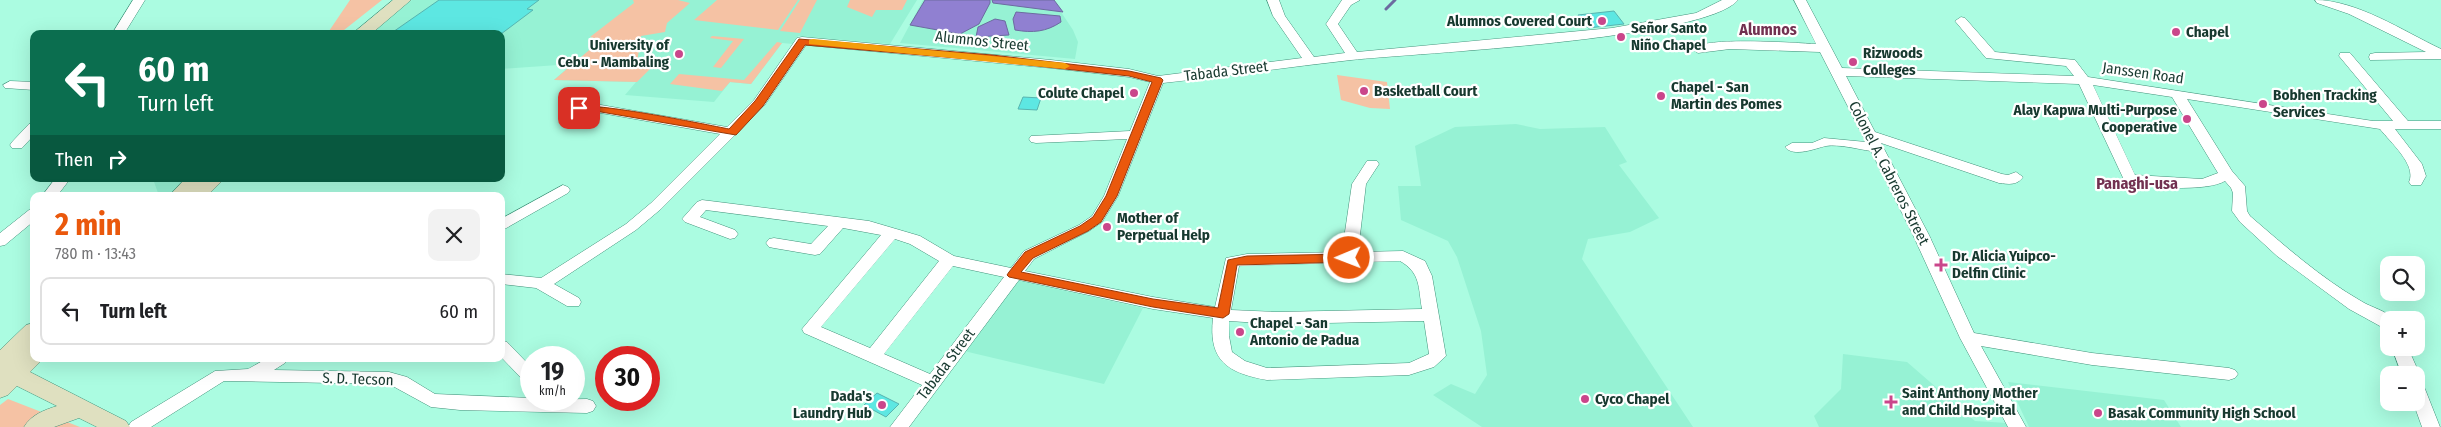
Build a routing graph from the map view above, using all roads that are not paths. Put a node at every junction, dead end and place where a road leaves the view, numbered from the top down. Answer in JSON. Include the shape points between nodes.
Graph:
{"nodes":[{"id":1,"x":139,"y":0,"type":"edge"},
{"id":2,"x":389,"y":0,"type":"edge"},
{"id":3,"x":403,"y":0,"type":"edge"},
{"id":4,"x":1273,"y":0,"type":"edge"},
{"id":5,"x":1354,"y":0,"type":"edge"},
{"id":6,"x":1732,"y":0,"type":"edge"},
{"id":7,"x":1800,"y":0,"type":"edge"},
{"id":8,"x":2321,"y":0,"type":"edge"},
{"id":9,"x":1961,"y":21,"type":"dead end"},
{"id":10,"x":120,"y":30,"type":"edge"},
{"id":11,"x":351,"y":30,"type":"edge"},
{"id":12,"x":365,"y":30,"type":"edge"},
{"id":13,"x":1825,"y":48,"type":"junction"},
{"id":14,"x":1698,"y":49,"type":"dead end"},
{"id":15,"x":2441,"y":54,"type":"edge"},
{"id":16,"x":1353,"y":56,"type":"junction"},
{"id":17,"x":2345,"y":56,"type":"dead end"},
{"id":18,"x":2374,"y":57,"type":"dead end"},
{"id":19,"x":1310,"y":61,"type":"junction"},
{"id":20,"x":1838,"y":72,"type":"junction"},
{"id":21,"x":1158,"y":80,"type":"junction"},
{"id":22,"x":2084,"y":80,"type":"junction"},
{"id":23,"x":10,"y":85,"type":"dead end"},
{"id":24,"x":30,"y":86,"type":"edge"},
{"id":25,"x":2177,"y":94,"type":"junction"},
{"id":26,"x":579,"y":108,"type":"dead end"},
{"id":27,"x":2441,"y":125,"type":"edge"},
{"id":28,"x":2385,"y":126,"type":"junction"},
{"id":29,"x":2405,"y":126,"type":"junction"},
{"id":30,"x":30,"y":131,"type":"edge"},
{"id":31,"x":732,"y":132,"type":"junction"},
{"id":32,"x":1134,"y":135,"type":"junction"},
{"id":33,"x":1036,"y":139,"type":"dead end"},
{"id":34,"x":1874,"y":141,"type":"junction"},
{"id":35,"x":30,"y":144,"type":"edge"},
{"id":36,"x":1792,"y":147,"type":"dead end"},
{"id":37,"x":1372,"y":164,"type":"dead end"},
{"id":38,"x":2226,"y":174,"type":"junction"},
{"id":39,"x":2016,"y":177,"type":"dead end"},
{"id":40,"x":61,"y":182,"type":"edge"},
{"id":41,"x":193,"y":182,"type":"edge"},
{"id":42,"x":211,"y":182,"type":"edge"},
{"id":43,"x":2416,"y":182,"type":"dead end"},
{"id":44,"x":563,"y":190,"type":"dead end"},
{"id":45,"x":52,"y":192,"type":"edge"},
{"id":46,"x":183,"y":192,"type":"edge"},
{"id":47,"x":200,"y":192,"type":"edge"},
{"id":48,"x":30,"y":216,"type":"edge"},
{"id":49,"x":839,"y":223,"type":"junction"},
{"id":50,"x":505,"y":224,"type":"edge"},
{"id":51,"x":892,"y":232,"type":"junction"},
{"id":52,"x":730,"y":234,"type":"dead end"},
{"id":53,"x":0,"y":241,"type":"edge"},
{"id":54,"x":774,"y":243,"type":"dead end"},
{"id":55,"x":1349,"y":258,"type":"junction"},
{"id":56,"x":949,"y":260,"type":"junction"},
{"id":57,"x":1013,"y":275,"type":"junction"},
{"id":58,"x":505,"y":279,"type":"edge"},
{"id":59,"x":542,"y":285,"type":"junction"},
{"id":60,"x":573,"y":302,"type":"dead end"},
{"id":61,"x":1223,"y":314,"type":"junction"},
{"id":62,"x":1432,"y":315,"type":"junction"},
{"id":63,"x":2380,"y":317,"type":"edge"},
{"id":64,"x":30,"y":337,"type":"edge"},
{"id":65,"x":1968,"y":338,"type":"junction"},
{"id":66,"x":505,"y":350,"type":"edge"},
{"id":67,"x":30,"y":356,"type":"edge"},
{"id":68,"x":873,"y":356,"type":"junction"},
{"id":69,"x":274,"y":362,"type":"edge"},
{"id":70,"x":520,"y":366,"type":"edge"},
{"id":71,"x":3,"y":373,"type":"edge"},
{"id":72,"x":2229,"y":374,"type":"dead end"},
{"id":73,"x":250,"y":376,"type":"junction"},
{"id":74,"x":932,"y":382,"type":"junction"},
{"id":75,"x":520,"y":403,"type":"edge"},
{"id":76,"x":81,"y":408,"type":"junction"},
{"id":77,"x":2425,"y":411,"type":"edge"},
{"id":78,"x":36,"y":427,"type":"edge"},
{"id":79,"x":118,"y":427,"type":"edge"},
{"id":80,"x":137,"y":427,"type":"edge"},
{"id":81,"x":899,"y":427,"type":"edge"},
{"id":82,"x":2016,"y":427,"type":"edge"},
{"id":83,"x":2431,"y":427,"type":"edge"}],
"edges":[{"from":1,"to":10,"type":"street"},
{"from":2,"to":11,"type":"main road"},
{"from":3,"to":12,"type":"main road"},
{"from":4,"to":19,"type":"street","via":[[1279,16]]},
{"from":5,"to":16,"type":"street","via":[[1347,2],[1332,24]]},
{"from":6,"to":16,"type":"street","name":"Tabada Street","via":[[1699,16],[1612,32]]},
{"from":7,"to":13,"type":"street","name":"Colonel A. Cabreros Street"},
{"from":8,"to":15,"type":"street","via":[[2353,11]]},
{"from":9,"to":22,"type":"street","via":[[1991,56],[2066,61]]},
{"from":13,"to":14,"type":"street","via":[[1730,45]]},
{"from":13,"to":20,"type":"street","name":"Colonel A. Cabreros Street"},
{"from":15,"to":18,"type":"street"},
{"from":16,"to":19,"type":"street","name":"Tabada Street"},
{"from":17,"to":29,"type":"street"},
{"from":19,"to":21,"type":"street","name":"Tabada Street"},
{"from":20,"to":22,"type":"street","name":"Janssen Road"},
{"from":20,"to":34,"type":"street","name":"Colonel A. Cabreros Street"},
{"from":21,"to":31,"type":"street","name":"Alumnos Street","via":[[1051,64],[802,42],[759,104]]},
{"from":21,"to":32,"type":"street","name":"Tabada Street"},
{"from":22,"to":25,"type":"street","name":"Janssen Road"},
{"from":22,"to":38,"type":"street","via":[[2130,179],[2202,184]]},
{"from":23,"to":24,"type":"street"},
{"from":25,"to":28,"type":"street","name":"Janssen Road"},
{"from":25,"to":38,"type":"street"},
{"from":26,"to":31,"type":"street"},
{"from":27,"to":29,"type":"street","name":"Janssen Road"},
{"from":28,"to":29,"type":"street","name":"Janssen Road"},
{"from":28,"to":43,"type":"street","via":[[2417,166],[2419,176]]},
{"from":30,"to":35,"type":"street","via":[[17,144]]},
{"from":31,"to":59,"type":"street","via":[[631,227]]},
{"from":32,"to":33,"type":"street"},
{"from":32,"to":57,"type":"street","name":"Tabada Street","via":[[1111,196],[1097,219],[1029,255]]},
{"from":34,"to":36,"type":"street","via":[[1824,142],[1814,147]]},
{"from":34,"to":39,"type":"street","via":[[1999,178],[2010,180]]},
{"from":34,"to":65,"type":"street","name":"Colonel A. Cabreros Street"},
{"from":37,"to":55,"type":"street","via":[[1359,184]]},
{"from":38,"to":63,"type":"street","via":[[2238,186],[2239,211],[2256,230],[2320,281]]},
{"from":40,"to":45,"type":"street"},
{"from":41,"to":46,"type":"main road"},
{"from":42,"to":47,"type":"main road"},
{"from":44,"to":50,"type":"street"},
{"from":48,"to":53,"type":"street"},
{"from":49,"to":51,"type":"street"},
{"from":49,"to":52,"type":"street","via":[[702,204],[690,218]]},
{"from":49,"to":54,"type":"street","via":[[815,250]]},
{"from":51,"to":56,"type":"street","via":[[915,240]]},
{"from":51,"to":68,"type":"street","via":[[810,329]]},
{"from":55,"to":61,"type":"street","via":[[1232,262]]},
{"from":55,"to":62,"type":"street","via":[[1403,256],[1419,265]]},
{"from":56,"to":57,"type":"street"},
{"from":56,"to":68,"type":"street"},
{"from":57,"to":61,"type":"street"},
{"from":57,"to":74,"type":"street","name":"Tabada Street"},
{"from":58,"to":59,"type":"street"},
{"from":59,"to":60,"type":"street"},
{"from":61,"to":62,"type":"street","via":[[1276,318]]},
{"from":61,"to":62,"type":"street","via":[[1221,343],[1226,355],[1253,372],[1267,374],[1409,368],[1428,363],[1438,356]]},
{"from":64,"to":71,"type":"main road"},
{"from":65,"to":72,"type":"street","via":[[2092,359]]},
{"from":65,"to":82,"type":"street","name":"Colonel A. Cabreros Street"},
{"from":66,"to":70,"type":"street"},
{"from":67,"to":71,"type":"main road"},
{"from":68,"to":74,"type":"street"},
{"from":69,"to":73,"type":"street"},
{"from":71,"to":76,"type":"main road"},
{"from":73,"to":75,"type":"street","name":"S. D. Tecson","via":[[389,378],[401,381],[431,400],[460,404]]},
{"from":73,"to":80,"type":"street","name":"S. D. Tecson","via":[[222,375]]},
{"from":74,"to":81,"type":"street","name":"Tabada Street"},
{"from":76,"to":78,"type":"main road","via":[[52,417]]},
{"from":76,"to":79,"type":"main road"},
{"from":77,"to":83,"type":"street"}]}
